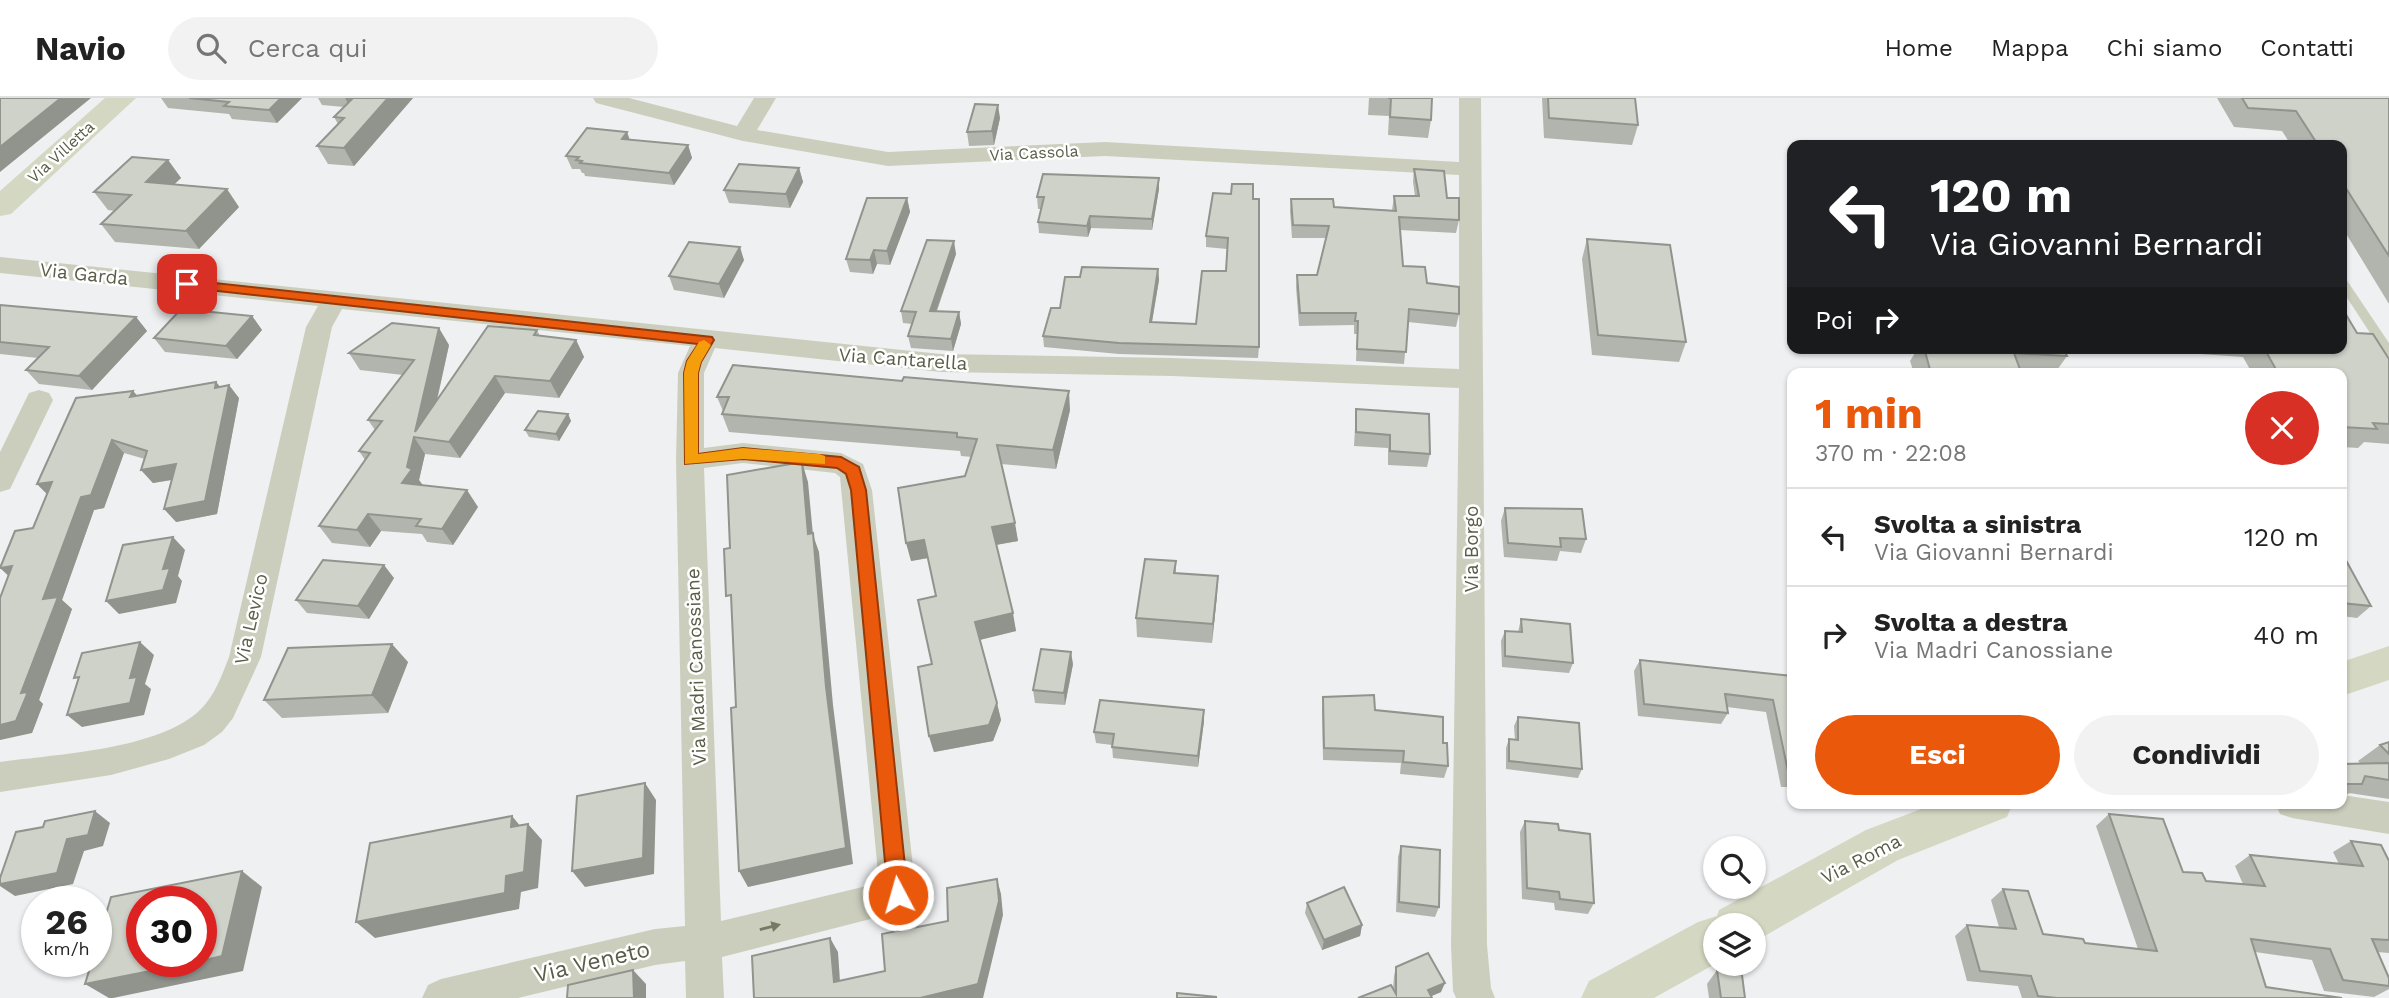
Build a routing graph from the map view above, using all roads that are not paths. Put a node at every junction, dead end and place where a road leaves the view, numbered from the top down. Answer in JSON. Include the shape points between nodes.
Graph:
{"nodes":[{"id":1,"x":122,"y":98,"type":"edge"},
{"id":2,"x":604,"y":98,"type":"edge"},
{"id":3,"x":765,"y":98,"type":"edge"},
{"id":4,"x":1471,"y":98,"type":"edge"},
{"id":5,"x":743,"y":134,"type":"junction"},
{"id":6,"x":1470,"y":169,"type":"junction"},
{"id":7,"x":0,"y":207,"type":"edge"},
{"id":8,"x":0,"y":265,"type":"edge"},
{"id":9,"x":2347,"y":289,"type":"edge"},
{"id":10,"x":335,"y":300,"type":"junction"},
{"id":11,"x":707,"y":340,"type":"junction"},
{"id":12,"x":2387,"y":347,"type":"edge"},
{"id":13,"x":1472,"y":379,"type":"junction"},
{"id":14,"x":39,"y":400,"type":"dead end"},
{"id":15,"x":691,"y":460,"type":"junction"},
{"id":16,"x":0,"y":481,"type":"edge"},
{"id":17,"x":2389,"y":663,"type":"edge"},
{"id":18,"x":2347,"y":678,"type":"edge"},
{"id":19,"x":0,"y":777,"type":"edge"},
{"id":20,"x":1975,"y":809,"type":"edge"},
{"id":21,"x":2331,"y":809,"type":"edge"},
{"id":22,"x":2389,"y":818,"type":"edge"},
{"id":23,"x":1759,"y":913,"type":"edge"},
{"id":24,"x":704,"y":942,"type":"junction"},
{"id":25,"x":1703,"y":944,"type":"edge"},
{"id":26,"x":442,"y":998,"type":"edge"},
{"id":27,"x":705,"y":998,"type":"edge"},
{"id":28,"x":1476,"y":998,"type":"edge"},
{"id":29,"x":1606,"y":998,"type":"edge"}],
"edges":[{"from":1,"to":7,"type":"main road","name":"Via Villetta"},
{"from":2,"to":5,"type":"street","name":"Via Cassola"},
{"from":3,"to":5,"type":"street"},
{"from":4,"to":6,"type":"street","name":"Via Borgo"},
{"from":5,"to":6,"type":"street","name":"Via Cassola","via":[[888,159],[1104,149]]},
{"from":6,"to":13,"type":"street","name":"Via Borgo"},
{"from":8,"to":10,"type":"street","name":"Via Garda"},
{"from":9,"to":12,"type":"lane"},
{"from":10,"to":11,"type":"street","name":"Via Cantarella"},
{"from":10,"to":19,"type":"street","name":"Via Levico","via":[[319,327],[245,657],[229,696],[193,736],[147,750]]},
{"from":11,"to":13,"type":"street","name":"Via Cantarella","via":[[941,363]]},
{"from":11,"to":15,"type":"street","name":"Via Madri Canossiane","via":[[691,373]]},
{"from":13,"to":28,"type":"street","name":"Via Borgo","via":[[1469,945]]},
{"from":14,"to":16,"type":"street"},
{"from":15,"to":24,"type":"street","name":"Via Madri Canossiane"},
{"from":24,"to":15,"type":"street","name":"Via Veneto","one_way":true,"via":[[898,895],[853,471],[841,463],[743,453]]},
{"from":17,"to":18,"type":"main road"},
{"from":20,"to":23,"type":"main road","name":"Via Roma","via":[[1882,845]]},
{"from":21,"to":22,"type":"street"},
{"from":24,"to":26,"type":"street","name":"Via Veneto","via":[[656,947]]},
{"from":24,"to":27,"type":"street","name":"Via Madri Canossiane"},
{"from":25,"to":29,"type":"main road"}]}
